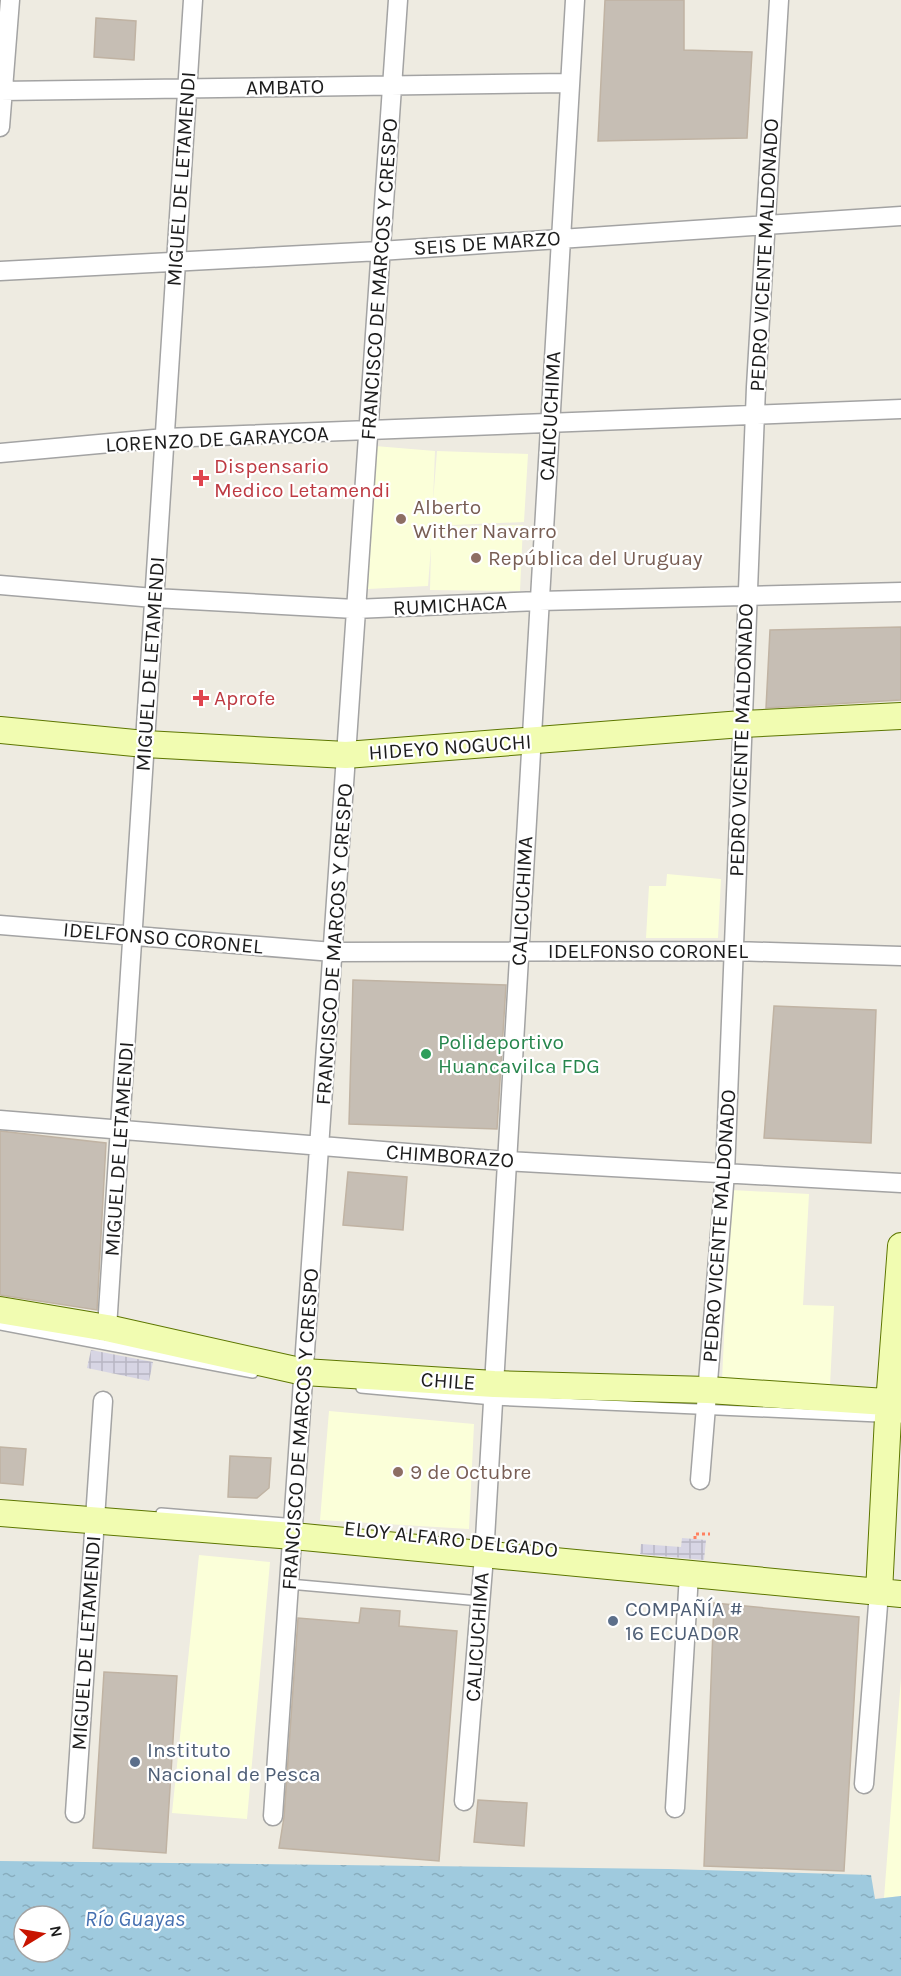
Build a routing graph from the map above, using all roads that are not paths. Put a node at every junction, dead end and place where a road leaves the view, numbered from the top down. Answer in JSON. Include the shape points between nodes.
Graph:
{"nodes":[{"id":1,"x":10,"y":0,"type":"edge"},
{"id":2,"x":193,"y":0,"type":"edge"},
{"id":3,"x":398,"y":0,"type":"edge"},
{"id":4,"x":575,"y":0,"type":"edge"},
{"id":5,"x":779,"y":0,"type":"edge"},
{"id":6,"x":570,"y":83,"type":"junction"},
{"id":7,"x":392,"y":86,"type":"junction"},
{"id":8,"x":187,"y":88,"type":"junction"},
{"id":9,"x":2,"y":91,"type":"edge"},
{"id":10,"x":0,"y":128,"type":"edge"},
{"id":11,"x":901,"y":216,"type":"edge"},
{"id":12,"x":765,"y":225,"type":"junction"},
{"id":13,"x":561,"y":238,"type":"junction"},
{"id":14,"x":380,"y":251,"type":"junction"},
{"id":15,"x":176,"y":260,"type":"junction"},
{"id":16,"x":0,"y":271,"type":"edge"},
{"id":17,"x":901,"y":409,"type":"edge"},
{"id":18,"x":755,"y":415,"type":"junction"},
{"id":19,"x":550,"y":422,"type":"junction"},
{"id":20,"x":369,"y":431,"type":"junction"},
{"id":21,"x":165,"y":438,"type":"junction"},
{"id":22,"x":0,"y":453,"type":"edge"},
{"id":23,"x":0,"y":585,"type":"edge"},
{"id":24,"x":901,"y":592,"type":"edge"},
{"id":25,"x":747,"y":597,"type":"junction"},
{"id":26,"x":154,"y":598,"type":"junction"},
{"id":27,"x":539,"y":601,"type":"junction"},
{"id":28,"x":355,"y":609,"type":"junction"},
{"id":29,"x":901,"y":716,"type":"edge"},
{"id":30,"x":742,"y":724,"type":"junction"},
{"id":31,"x":0,"y":730,"type":"edge"},
{"id":32,"x":531,"y":742,"type":"junction"},
{"id":33,"x":145,"y":744,"type":"junction"},
{"id":34,"x":346,"y":755,"type":"junction"},
{"id":35,"x":0,"y":925,"type":"edge"},
{"id":36,"x":133,"y":935,"type":"junction"},
{"id":37,"x":519,"y":950,"type":"junction"},
{"id":38,"x":734,"y":951,"type":"junction"},
{"id":39,"x":333,"y":952,"type":"junction"},
{"id":40,"x":901,"y":956,"type":"edge"},
{"id":41,"x":0,"y":1120,"type":"edge"},
{"id":42,"x":120,"y":1130,"type":"junction"},
{"id":43,"x":320,"y":1146,"type":"junction"},
{"id":44,"x":506,"y":1161,"type":"junction"},
{"id":45,"x":725,"y":1173,"type":"junction"},
{"id":46,"x":901,"y":1183,"type":"edge"},
{"id":47,"x":901,"y":1246,"type":"edge"},
{"id":48,"x":0,"y":1310,"type":"edge"},
{"id":49,"x":0,"y":1325,"type":"edge"},
{"id":50,"x":106,"y":1342,"type":"junction"},
{"id":51,"x":268,"y":1376,"type":"dead end"},
{"id":52,"x":303,"y":1380,"type":"junction"},
{"id":53,"x":350,"y":1387,"type":"dead end"},
{"id":54,"x":493,"y":1392,"type":"junction"},
{"id":55,"x":707,"y":1399,"type":"junction"},
{"id":56,"x":103,"y":1401,"type":"dead end"},
{"id":57,"x":895,"y":1410,"type":"edge"},
{"id":58,"x":700,"y":1480,"type":"dead end"},
{"id":59,"x":95,"y":1511,"type":"junction"},
{"id":60,"x":154,"y":1512,"type":"dead end"},
{"id":61,"x":0,"y":1513,"type":"edge"},
{"id":62,"x":297,"y":1528,"type":"junction"},
{"id":63,"x":484,"y":1546,"type":"junction"},
{"id":64,"x":689,"y":1574,"type":"junction"},
{"id":65,"x":290,"y":1584,"type":"junction"},
{"id":66,"x":884,"y":1585,"type":"edge"},
{"id":67,"x":480,"y":1601,"type":"junction"},
{"id":68,"x":864,"y":1784,"type":"dead end"},
{"id":69,"x":464,"y":1801,"type":"dead end"},
{"id":70,"x":675,"y":1808,"type":"dead end"},
{"id":71,"x":75,"y":1813,"type":"dead end"},
{"id":72,"x":273,"y":1816,"type":"dead end"}],
"edges":[{"from":1,"to":9,"type":"street"},
{"from":2,"to":8,"type":"street","name":"MIGUEL DE LETAMENDI"},
{"from":3,"to":7,"type":"street","name":"FRANCISCO DE MARCOS Y CRESPO"},
{"from":4,"to":6,"type":"street","name":"CALICUCHIMA"},
{"from":5,"to":12,"type":"street","name":"PEDRO VICENTE MALDONADO"},
{"from":6,"to":7,"type":"street","name":"AMBATO"},
{"from":6,"to":13,"type":"street","name":"CALICUCHIMA"},
{"from":7,"to":8,"type":"street","name":"AMBATO"},
{"from":7,"to":14,"type":"street","name":"FRANCISCO DE MARCOS Y CRESPO"},
{"from":8,"to":9,"type":"street","name":"AMBATO"},
{"from":8,"to":15,"type":"street","name":"MIGUEL DE LETAMENDI"},
{"from":9,"to":10,"type":"street"},
{"from":11,"to":12,"type":"street","name":"SEIS DE MARZO"},
{"from":12,"to":13,"type":"street","name":"SEIS DE MARZO"},
{"from":12,"to":18,"type":"street","name":"PEDRO VICENTE MALDONADO"},
{"from":13,"to":14,"type":"street","name":"SEIS DE MARZO"},
{"from":13,"to":19,"type":"street","name":"CALICUCHIMA"},
{"from":14,"to":15,"type":"street","name":"SEIS DE MARZO"},
{"from":14,"to":20,"type":"street","name":"FRANCISCO DE MARCOS Y CRESPO"},
{"from":15,"to":16,"type":"street","name":"SEIS DE MARZO"},
{"from":15,"to":21,"type":"street","name":"MIGUEL DE LETAMENDI"},
{"from":17,"to":18,"type":"street","name":"LORENZO DE GARAYCOA"},
{"from":18,"to":19,"type":"street","name":"LORENZO DE GARAYCOA"},
{"from":18,"to":25,"type":"street","name":"PEDRO VICENTE MALDONADO"},
{"from":19,"to":20,"type":"street","name":"LORENZO DE GARAYCOA"},
{"from":19,"to":27,"type":"street","name":"CALICUCHIMA"},
{"from":20,"to":21,"type":"street","name":"LORENZO DE GARAYCOA"},
{"from":20,"to":28,"type":"street","name":"FRANCISCO DE MARCOS Y CRESPO"},
{"from":21,"to":22,"type":"street","name":"LORENZO DE GARAYCOA"},
{"from":21,"to":26,"type":"street","name":"MIGUEL DE LETAMENDI"},
{"from":23,"to":26,"type":"street","name":"RUMICHACA"},
{"from":24,"to":25,"type":"street","name":"RUMICHACA"},
{"from":25,"to":27,"type":"street","name":"RUMICHACA"},
{"from":25,"to":30,"type":"street","name":"PEDRO VICENTE MALDONADO"},
{"from":26,"to":28,"type":"street","name":"RUMICHACA"},
{"from":26,"to":33,"type":"street","name":"MIGUEL DE LETAMENDI"},
{"from":27,"to":28,"type":"street","name":"RUMICHACA"},
{"from":27,"to":32,"type":"street","name":"CALICUCHIMA"},
{"from":28,"to":34,"type":"street","name":"FRANCISCO DE MARCOS Y CRESPO"},
{"from":29,"to":30,"type":"main road","name":"HIDEYO NOGUCHI"},
{"from":30,"to":32,"type":"main road","name":"HIDEYO NOGUCHI"},
{"from":30,"to":38,"type":"street","name":"PEDRO VICENTE MALDONADO"},
{"from":31,"to":33,"type":"main road","name":"HIDEYO NOGUCHI"},
{"from":32,"to":34,"type":"main road","name":"HIDEYO NOGUCHI"},
{"from":32,"to":37,"type":"street","name":"CALICUCHIMA"},
{"from":33,"to":34,"type":"main road","name":"HIDEYO NOGUCHI"},
{"from":33,"to":36,"type":"street","name":"MIGUEL DE LETAMENDI"},
{"from":34,"to":39,"type":"street","name":"FRANCISCO DE MARCOS Y CRESPO"},
{"from":35,"to":36,"type":"street","name":"IDELFONSO CORONEL"},
{"from":36,"to":39,"type":"street","name":"IDELFONSO CORONEL"},
{"from":36,"to":42,"type":"street","name":"MIGUEL DE LETAMENDI"},
{"from":37,"to":38,"type":"street","name":"IDELFONSO CORONEL"},
{"from":37,"to":39,"type":"street","name":"IDELFONSO CORONEL"},
{"from":37,"to":44,"type":"street","name":"CALICUCHIMA"},
{"from":38,"to":40,"type":"street","name":"IDELFONSO CORONEL"},
{"from":38,"to":45,"type":"street","name":"PEDRO VICENTE MALDONADO"},
{"from":39,"to":43,"type":"street","name":"FRANCISCO DE MARCOS Y CRESPO"},
{"from":41,"to":42,"type":"street","name":"CHIMBORAZO"},
{"from":42,"to":43,"type":"street","name":"CHIMBORAZO"},
{"from":42,"to":50,"type":"street","name":"MIGUEL DE LETAMENDI"},
{"from":43,"to":44,"type":"street","name":"CHIMBORAZO"},
{"from":43,"to":52,"type":"street","name":"FRANCISCO DE MARCOS Y CRESPO"},
{"from":44,"to":45,"type":"street","name":"CHIMBORAZO"},
{"from":44,"to":54,"type":"street","name":"CALICUCHIMA"},
{"from":45,"to":46,"type":"street","name":"CHIMBORAZO"},
{"from":45,"to":55,"type":"street","name":"PEDRO VICENTE MALDONADO"},
{"from":47,"to":57,"type":"main road"},
{"from":48,"to":50,"type":"main road","name":"CHILE"},
{"from":49,"to":50,"type":"lane","name":"CHILE"},
{"from":50,"to":51,"type":"lane","name":"CHILE"},
{"from":50,"to":52,"type":"main road","name":"CHILE"},
{"from":52,"to":54,"type":"main road","name":"CHILE"},
{"from":52,"to":62,"type":"street","name":"FRANCISCO DE MARCOS Y CRESPO"},
{"from":53,"to":54,"type":"lane","name":"CHILE"},
{"from":54,"to":55,"type":"main road","name":"CHILE"},
{"from":54,"to":63,"type":"street","name":"CALICUCHIMA"},
{"from":55,"to":57,"type":"main road","name":"CHILE"},
{"from":55,"to":58,"type":"street","name":"PEDRO VICENTE MALDONADO"},
{"from":56,"to":59,"type":"street","name":"MIGUEL DE LETAMENDI"},
{"from":57,"to":66,"type":"main road"},
{"from":59,"to":61,"type":"main road","name":"ELOY ALFARO DELGADO"},
{"from":59,"to":62,"type":"main road","name":"ELOY ALFARO DELGADO"},
{"from":59,"to":71,"type":"street","name":"MIGUEL DE LETAMENDI"},
{"from":60,"to":62,"type":"lane","name":"ELOY ALFARO DELGADO"},
{"from":62,"to":63,"type":"main road","name":"ELOY ALFARO DELGADO"},
{"from":62,"to":65,"type":"street","name":"FRANCISCO DE MARCOS Y CRESPO"},
{"from":63,"to":64,"type":"main road","name":"ELOY ALFARO DELGADO"},
{"from":63,"to":67,"type":"street","name":"CALICUCHIMA"},
{"from":64,"to":66,"type":"main road","name":"ELOY ALFARO DELGADO"},
{"from":64,"to":70,"type":"street"},
{"from":65,"to":67,"type":"lane"},
{"from":65,"to":72,"type":"street","name":"FRANCISCO DE MARCOS Y CRESPO"},
{"from":66,"to":68,"type":"street"},
{"from":67,"to":69,"type":"street","name":"CALICUCHIMA"}]}
